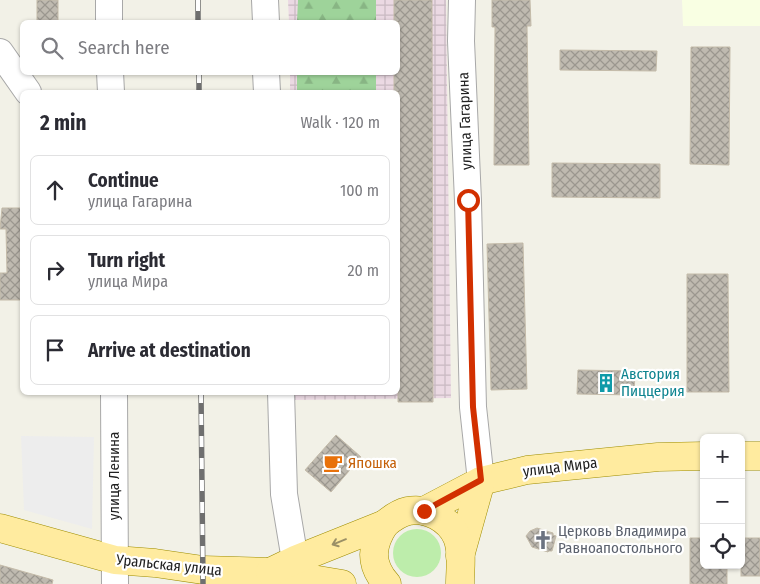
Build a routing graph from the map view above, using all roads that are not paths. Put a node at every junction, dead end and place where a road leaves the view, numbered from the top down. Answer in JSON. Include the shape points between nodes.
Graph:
{"nodes":[{"id":1,"x":109,"y":0,"type":"edge"},
{"id":2,"x":265,"y":0,"type":"edge"},
{"id":3,"x":462,"y":0,"type":"edge"},
{"id":4,"x":109,"y":20,"type":"edge"},
{"id":5,"x":266,"y":20,"type":"edge"},
{"id":6,"x":0,"y":52,"type":"edge"},
{"id":7,"x":110,"y":75,"type":"edge"},
{"id":8,"x":266,"y":75,"type":"edge"},
{"id":9,"x":27,"y":90,"type":"edge"},
{"id":10,"x":111,"y":90,"type":"edge"},
{"id":11,"x":267,"y":90,"type":"edge"},
{"id":12,"x":114,"y":395,"type":"edge"},
{"id":13,"x":281,"y":395,"type":"edge"},
{"id":14,"x":700,"y":456,"type":"edge"},
{"id":15,"x":745,"y":456,"type":"edge"},
{"id":16,"x":760,"y":456,"type":"edge"},
{"id":17,"x":481,"y":480,"type":"junction"},
{"id":18,"x":424,"y":511,"type":"junction"},
{"id":19,"x":384,"y":524,"type":"junction"},
{"id":20,"x":0,"y":528,"type":"edge"},
{"id":21,"x":460,"y":551,"type":"junction"},
{"id":22,"x":295,"y":560,"type":"junction"},
{"id":23,"x":115,"y":572,"type":"edge"},
{"id":24,"x":270,"y":572,"type":"junction"},
{"id":25,"x":342,"y":584,"type":"edge"},
{"id":26,"x":387,"y":584,"type":"edge"},
{"id":27,"x":446,"y":584,"type":"edge"},
{"id":28,"x":460,"y":584,"type":"edge"}],
"edges":[{"from":1,"to":4,"type":"street"},
{"from":2,"to":5,"type":"street"},
{"from":3,"to":17,"type":"street","name":"улица Гагарина","via":[[473,407]]},
{"from":6,"to":9,"type":"street"},
{"from":7,"to":10,"type":"street"},
{"from":8,"to":11,"type":"street"},
{"from":12,"to":23,"type":"street","name":"улица Ленина"},
{"from":13,"to":22,"type":"street","via":[[284,494]]},
{"from":14,"to":17,"type":"main road","name":"улица Мира","via":[[527,470]]},
{"from":15,"to":16,"type":"main road"},
{"from":17,"to":18,"type":"main road","name":"улица Мира"},
{"from":17,"to":21,"type":"main road"},
{"from":18,"to":19,"type":"main road","via":[[409,511]]},
{"from":18,"to":21,"type":"main road","via":[[449,524],[457,537]]},
{"from":19,"to":22,"type":"main road","one_way":true},
{"from":19,"to":26,"type":"main road","via":[[377,536],[374,564]]},
{"from":20,"to":23,"type":"main road","name":"Уральская улица"},
{"from":21,"to":27,"type":"main road","via":[[458,565]]},
{"from":21,"to":28,"type":"main road"},
{"from":22,"to":24,"type":"main road"},
{"from":23,"to":24,"type":"main road","name":"Уральская улица","via":[[154,563],[203,570]]},
{"from":24,"to":25,"type":"main road","name":"Уральская улица"}]}
